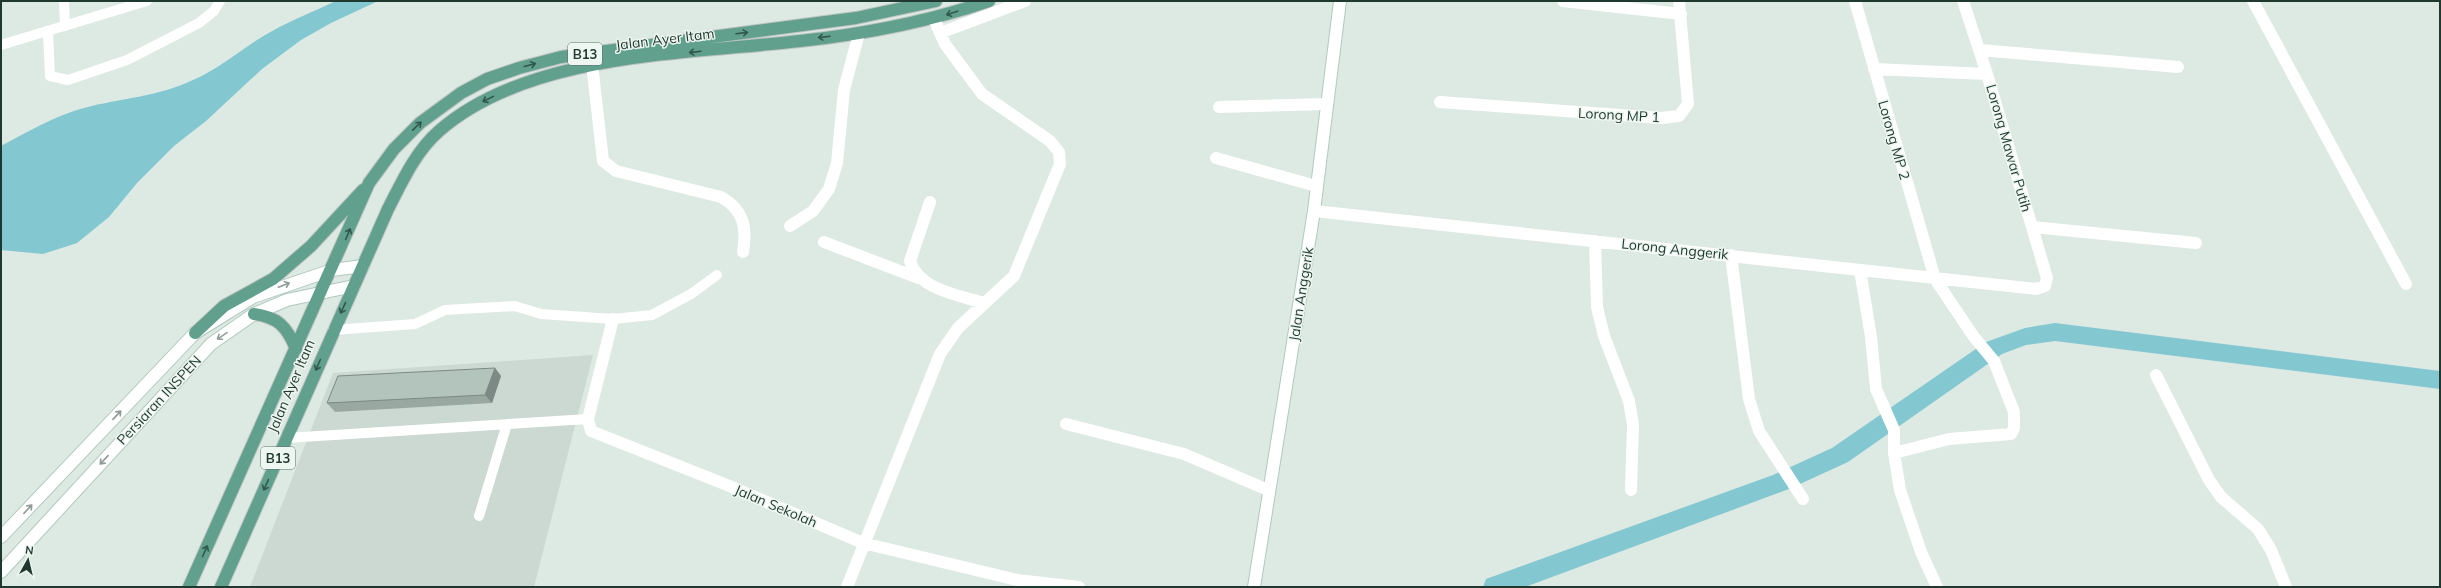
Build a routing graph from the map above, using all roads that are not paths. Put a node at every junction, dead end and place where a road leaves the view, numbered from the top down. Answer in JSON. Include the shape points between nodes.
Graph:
{"nodes":[{"id":1,"x":64,"y":1,"type":"edge"},
{"id":2,"x":147,"y":1,"type":"edge"},
{"id":3,"x":220,"y":1,"type":"edge"},
{"id":4,"x":936,"y":1,"type":"edge"},
{"id":5,"x":989,"y":1,"type":"edge"},
{"id":6,"x":1025,"y":1,"type":"edge"},
{"id":7,"x":1340,"y":1,"type":"edge"},
{"id":8,"x":1563,"y":1,"type":"edge"},
{"id":9,"x":1679,"y":1,"type":"edge"},
{"id":10,"x":1855,"y":1,"type":"edge"},
{"id":11,"x":1964,"y":1,"type":"edge"},
{"id":12,"x":2253,"y":1,"type":"edge"},
{"id":13,"x":1680,"y":14,"type":"junction"},
{"id":14,"x":934,"y":19,"type":"junction"},
{"id":15,"x":66,"y":26,"type":"junction"},
{"id":16,"x":48,"y":32,"type":"junction"},
{"id":17,"x":859,"y":33,"type":"junction"},
{"id":18,"x":940,"y":33,"type":"junction"},
{"id":19,"x":1,"y":45,"type":"edge"},
{"id":20,"x":1980,"y":50,"type":"junction"},
{"id":21,"x":592,"y":64,"type":"junction"},
{"id":22,"x":2178,"y":67,"type":"dead end"},
{"id":23,"x":1874,"y":69,"type":"junction"},
{"id":24,"x":1987,"y":74,"type":"junction"},
{"id":25,"x":1440,"y":102,"type":"dead end"},
{"id":26,"x":1328,"y":104,"type":"junction"},
{"id":27,"x":1219,"y":107,"type":"dead end"},
{"id":28,"x":1216,"y":158,"type":"dead end"},
{"id":29,"x":369,"y":183,"type":"junction"},
{"id":30,"x":1316,"y":186,"type":"junction"},
{"id":31,"x":930,"y":202,"type":"dead end"},
{"id":32,"x":1314,"y":210,"type":"junction"},
{"id":33,"x":790,"y":226,"type":"dead end"},
{"id":34,"x":2032,"y":227,"type":"junction"},
{"id":35,"x":1595,"y":241,"type":"junction"},
{"id":36,"x":824,"y":242,"type":"dead end"},
{"id":37,"x":2196,"y":244,"type":"dead end"},
{"id":38,"x":743,"y":252,"type":"dead end"},
{"id":39,"x":1731,"y":255,"type":"junction"},
{"id":40,"x":363,"y":266,"type":"junction"},
{"id":41,"x":332,"y":270,"type":"junction"},
{"id":42,"x":1860,"y":270,"type":"junction"},
{"id":43,"x":716,"y":275,"type":"dead end"},
{"id":44,"x":919,"y":278,"type":"junction"},
{"id":45,"x":1935,"y":279,"type":"junction"},
{"id":46,"x":2406,"y":284,"type":"dead end"},
{"id":47,"x":354,"y":286,"type":"junction"},
{"id":48,"x":2036,"y":289,"type":"joint"},
{"id":49,"x":323,"y":291,"type":"junction"},
{"id":50,"x":984,"y":303,"type":"junction"},
{"id":51,"x":254,"y":314,"type":"junction"},
{"id":52,"x":613,"y":318,"type":"junction"},
{"id":53,"x":333,"y":330,"type":"junction"},
{"id":54,"x":195,"y":333,"type":"junction"},
{"id":55,"x":296,"y":349,"type":"junction"},
{"id":56,"x":2156,"y":375,"type":"dead end"},
{"id":57,"x":588,"y":419,"type":"junction"},
{"id":58,"x":507,"y":424,"type":"junction"},
{"id":59,"x":1066,"y":424,"type":"dead end"},
{"id":60,"x":286,"y":438,"type":"junction"},
{"id":61,"x":1894,"y":453,"type":"junction"},
{"id":62,"x":1268,"y":490,"type":"junction"},
{"id":63,"x":1631,"y":490,"type":"dead end"},
{"id":64,"x":1802,"y":499,"type":"dead end"},
{"id":65,"x":480,"y":516,"type":"dead end"},
{"id":66,"x":1,"y":537,"type":"edge"},
{"id":67,"x":863,"y":543,"type":"junction"},
{"id":68,"x":1,"y":572,"type":"edge"},
{"id":69,"x":189,"y":587,"type":"edge"},
{"id":70,"x":221,"y":587,"type":"edge"},
{"id":71,"x":847,"y":587,"type":"edge"},
{"id":72,"x":1079,"y":587,"type":"edge"},
{"id":73,"x":1254,"y":587,"type":"edge"},
{"id":74,"x":1937,"y":587,"type":"edge"},
{"id":75,"x":2286,"y":587,"type":"edge"}],
"edges":[{"from":1,"to":15,"type":"lane"},
{"from":2,"to":15,"type":"lane"},
{"from":3,"to":16,"type":"lane","via":[[211,15],[139,56],[119,65],[68,80],[57,80],[50,76]]},
{"from":29,"to":4,"type":"main road","name":"Jalan Ayer Itam","number":"B13","one_way":true,"via":[[394,149],[420,123],[461,93],[487,79],[519,68],[561,57],[856,18]]},
{"from":5,"to":14,"type":"main road","name":"Jalan Ayer Itam","number":"B13","one_way":true},
{"from":6,"to":18,"type":"street"},
{"from":7,"to":26,"type":"street","name":"Jalan Anggerik"},
{"from":8,"to":13,"type":"street"},
{"from":9,"to":13,"type":"street","name":"Lorong MP 1"},
{"from":10,"to":23,"type":"street","name":"Lorong MP 2"},
{"from":11,"to":20,"type":"street","name":"Lorong Mawar Putih"},
{"from":12,"to":46,"type":"street"},
{"from":13,"to":25,"type":"street","name":"Lorong MP 1","via":[[1688,104],[1679,116],[1661,118]]},
{"from":14,"to":17,"type":"main road","name":"Jalan Ayer Itam","number":"B13"},
{"from":14,"to":18,"type":"street"},
{"from":15,"to":16,"type":"lane"},
{"from":16,"to":19,"type":"lane"},
{"from":17,"to":21,"type":"main road","name":"Jalan Ayer Itam","number":"B13","one_way":true},
{"from":17,"to":33,"type":"street","via":[[844,90],[837,163],[829,189],[813,211]]},
{"from":18,"to":50,"type":"street","via":[[945,44],[982,94],[1050,141],[1059,152],[1060,164],[1014,276]]},
{"from":20,"to":22,"type":"street"},
{"from":20,"to":24,"type":"street","name":"Lorong Mawar Putih"},
{"from":21,"to":38,"type":"street","via":[[603,161],[616,171],[721,197],[733,203],[742,214],[747,230]]},
{"from":21,"to":40,"type":"main road","name":"Jalan Ayer Itam","number":"B13","one_way":true,"via":[[539,77],[505,91],[473,106],[439,131],[415,156]]},
{"from":23,"to":24,"type":"street"},
{"from":23,"to":45,"type":"street","name":"Lorong MP 2"},
{"from":24,"to":34,"type":"street","name":"Lorong Mawar Putih"},
{"from":26,"to":27,"type":"street"},
{"from":26,"to":30,"type":"street","name":"Jalan Anggerik"},
{"from":28,"to":30,"type":"street"},
{"from":41,"to":29,"type":"main road","name":"Jalan Ayer Itam","number":"B13","one_way":true},
{"from":29,"to":54,"type":"main road","via":[[311,246],[279,274],[224,306]]},
{"from":30,"to":32,"type":"street","name":"Jalan Anggerik"},
{"from":31,"to":44,"type":"street","via":[[910,261],[910,269]]},
{"from":32,"to":35,"type":"street","name":"Lorong Anggerik"},
{"from":32,"to":62,"type":"street","name":"Jalan Anggerik"},
{"from":34,"to":37,"type":"street"},
{"from":34,"to":48,"type":"street","name":"Lorong Mawar Putih","via":[[2047,278],[2045,286]]},
{"from":35,"to":39,"type":"street","name":"Lorong Anggerik"},
{"from":35,"to":63,"type":"street","via":[[1597,307],[1604,336],[1629,401],[1633,425]]},
{"from":36,"to":44,"type":"street"},
{"from":39,"to":42,"type":"street","name":"Lorong Anggerik"},
{"from":39,"to":64,"type":"street","via":[[1749,400],[1759,431]]},
{"from":40,"to":41,"type":"street","name":"Persiaran INSPEN"},
{"from":40,"to":47,"type":"main road","number":"B13"},
{"from":41,"to":49,"type":"main road","number":"B13"},
{"from":54,"to":41,"type":"street","name":"Persiaran INSPEN","one_way":true,"via":[[253,297]]},
{"from":42,"to":45,"type":"street","name":"Lorong Anggerik"},
{"from":42,"to":61,"type":"street","via":[[1876,389],[1894,430]]},
{"from":43,"to":52,"type":"lane","via":[[691,294],[652,315]]},
{"from":44,"to":50,"type":"street"},
{"from":45,"to":48,"type":"street","name":"Lorong Anggerik"},
{"from":45,"to":61,"type":"street","name":"Lorong MP 2","via":[[1974,337],[1994,361],[2014,412],[2014,428],[2011,434],[2000,437],[1970,436],[1932,440]]},
{"from":47,"to":49,"type":"street","name":"Persiaran INSPEN"},
{"from":47,"to":53,"type":"main road","number":"B13","one_way":true},
{"from":49,"to":51,"type":"street","name":"Persiaran INSPEN","via":[[287,300]]},
{"from":49,"to":55,"type":"main road","number":"B13"},
{"from":50,"to":67,"type":"street","via":[[958,328],[940,354]]},
{"from":51,"to":55,"type":"main road","via":[[272,316],[287,326]]},
{"from":51,"to":68,"type":"street","name":"Persiaran INSPEN","one_way":true,"via":[[211,344]]},
{"from":52,"to":53,"type":"lane","via":[[541,314],[514,306],[445,310],[415,324]]},
{"from":52,"to":57,"type":"street"},
{"from":53,"to":60,"type":"main road","name":"Jalan Ayer Itam","number":"B13","one_way":true},
{"from":66,"to":54,"type":"street","name":"Persiaran INSPEN","one_way":true},
{"from":69,"to":55,"type":"main road","name":"Jalan Ayer Itam","number":"B13","one_way":true},
{"from":56,"to":75,"type":"street","via":[[2209,480],[2221,497],[2258,529],[2271,550]]},
{"from":57,"to":58,"type":"lane"},
{"from":57,"to":67,"type":"street","name":"Jalan Sekolah","via":[[591,431],[602,438],[727,485]]},
{"from":58,"to":60,"type":"lane"},
{"from":58,"to":65,"type":"lane"},
{"from":59,"to":62,"type":"street","via":[[1184,454]]},
{"from":60,"to":70,"type":"main road","name":"Jalan Ayer Itam","number":"B13","one_way":true},
{"from":61,"to":74,"type":"street","via":[[1900,490],[1921,552]]},
{"from":62,"to":73,"type":"street","name":"Jalan Anggerik"},
{"from":67,"to":71,"type":"street"},
{"from":67,"to":72,"type":"street","name":"Jalan Sekolah","via":[[1017,580]]}]}
